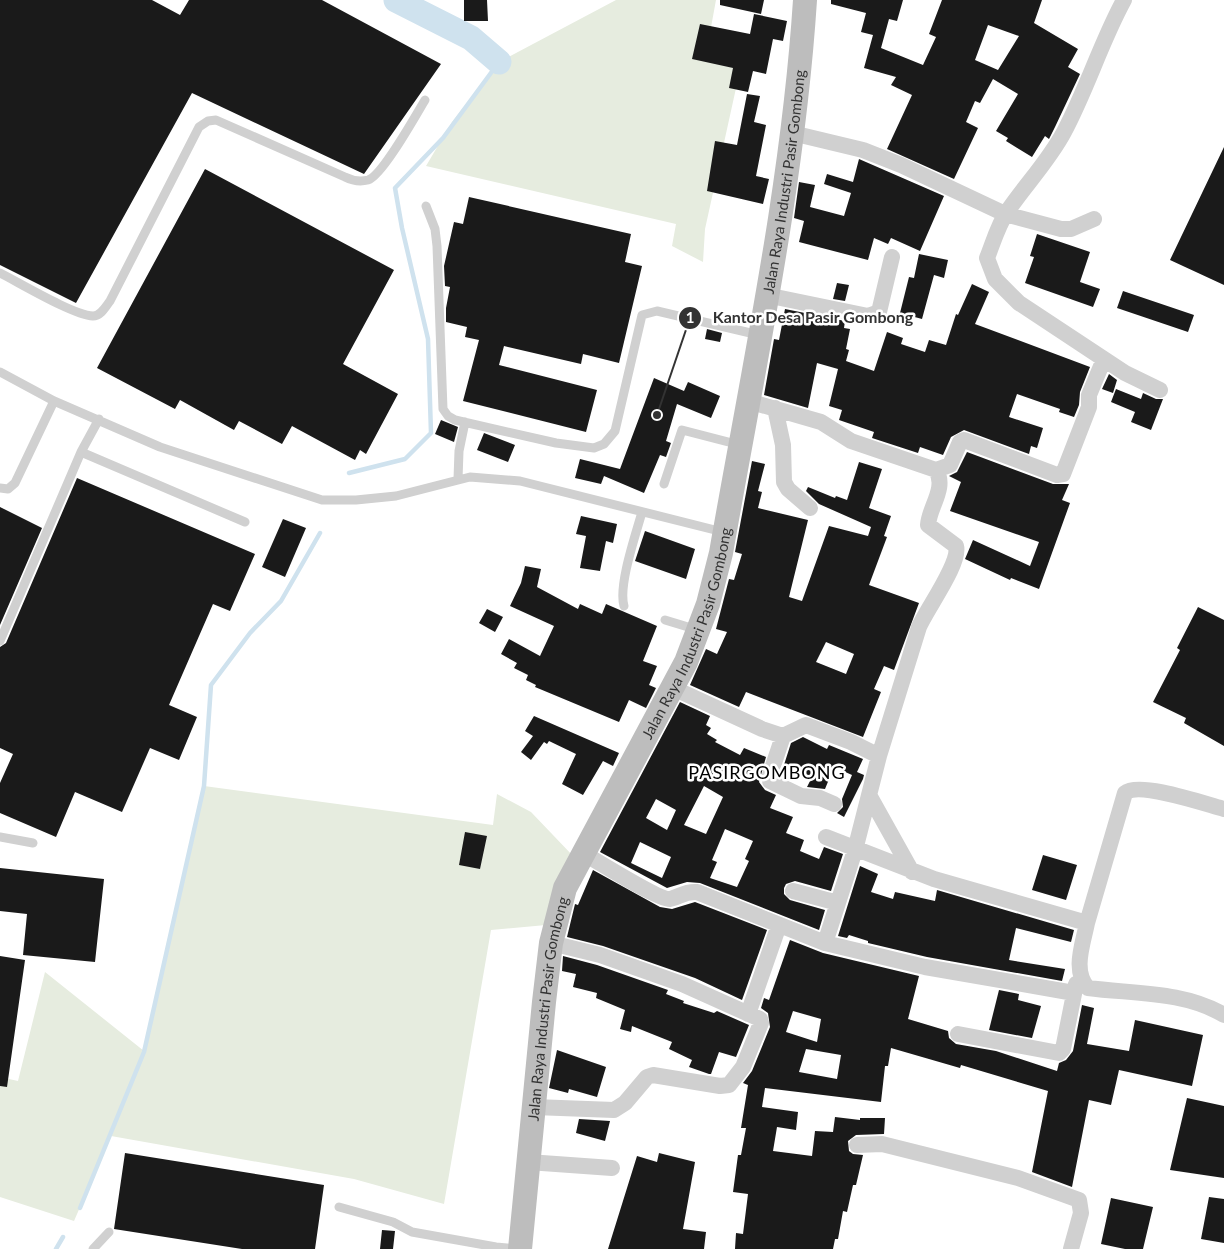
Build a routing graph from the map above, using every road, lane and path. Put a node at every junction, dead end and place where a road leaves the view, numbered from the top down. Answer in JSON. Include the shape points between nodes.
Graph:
{"nodes":[{"id":1,"x":805,"y":0,"type":"edge"},
{"id":2,"x":1124,"y":0,"type":"edge"},
{"id":3,"x":425,"y":100,"type":"dead end"},
{"id":4,"x":792,"y":133,"type":"junction"},
{"id":5,"x":426,"y":206,"type":"dead end"},
{"id":6,"x":1006,"y":214,"type":"junction"},
{"id":7,"x":1094,"y":219,"type":"dead end"},
{"id":8,"x":892,"y":257,"type":"dead end"},
{"id":9,"x":0,"y":273,"type":"edge"},
{"id":10,"x":766,"y":295,"type":"junction"},
{"id":11,"x":759,"y":335,"type":"junction"},
{"id":12,"x":1104,"y":359,"type":"junction"},
{"id":13,"x":0,"y":372,"type":"edge"},
{"id":14,"x":1160,"y":390,"type":"dead end"},
{"id":15,"x":54,"y":401,"type":"junction"},
{"id":16,"x":748,"y":401,"type":"junction"},
{"id":17,"x":775,"y":408,"type":"junction"},
{"id":18,"x":99,"y":419,"type":"junction"},
{"id":19,"x":466,"y":422,"type":"junction"},
{"id":20,"x":740,"y":445,"type":"junction"},
{"id":21,"x":81,"y":452,"type":"junction"},
{"id":22,"x":936,"y":470,"type":"junction"},
{"id":23,"x":458,"y":479,"type":"junction"},
{"id":24,"x":664,"y":484,"type":"dead end"},
{"id":25,"x":0,"y":488,"type":"edge"},
{"id":26,"x":810,"y":508,"type":"dead end"},
{"id":27,"x":642,"y":512,"type":"junction"},
{"id":28,"x":244,"y":522,"type":"dead end"},
{"id":29,"x":725,"y":532,"type":"junction"},
{"id":30,"x":624,"y":606,"type":"dead end"},
{"id":31,"x":665,"y":620,"type":"dead end"},
{"id":32,"x":699,"y":630,"type":"junction"},
{"id":33,"x":0,"y":641,"type":"edge"},
{"id":34,"x":674,"y":688,"type":"junction"},
{"id":35,"x":783,"y":736,"type":"junction"},
{"id":36,"x":878,"y":756,"type":"junction"},
{"id":37,"x":869,"y":795,"type":"junction"},
{"id":38,"x":834,"y":804,"type":"dead end"},
{"id":39,"x":1224,"y":809,"type":"edge"},
{"id":40,"x":0,"y":837,"type":"edge"},
{"id":41,"x":826,"y":837,"type":"dead end"},
{"id":42,"x":33,"y":843,"type":"dead end"},
{"id":43,"x":854,"y":850,"type":"junction"},
{"id":44,"x":583,"y":853,"type":"junction"},
{"id":45,"x":912,"y":872,"type":"junction"},
{"id":46,"x":793,"y":891,"type":"dead end"},
{"id":47,"x":838,"y":903,"type":"junction"},
{"id":48,"x":1087,"y":923,"type":"junction"},
{"id":49,"x":779,"y":925,"type":"junction"},
{"id":50,"x":825,"y":943,"type":"junction"},
{"id":51,"x":551,"y":944,"type":"junction"},
{"id":52,"x":1078,"y":987,"type":"junction"},
{"id":53,"x":748,"y":1014,"type":"junction"},
{"id":54,"x":1224,"y":1016,"type":"edge"},
{"id":55,"x":958,"y":1034,"type":"dead end"},
{"id":56,"x":534,"y":1107,"type":"junction"},
{"id":57,"x":857,"y":1145,"type":"dead end"},
{"id":58,"x":528,"y":1162,"type":"junction"},
{"id":59,"x":612,"y":1168,"type":"dead end"},
{"id":60,"x":339,"y":1207,"type":"dead end"},
{"id":61,"x":109,"y":1232,"type":"dead end"},
{"id":62,"x":93,"y":1249,"type":"edge"},
{"id":63,"x":520,"y":1249,"type":"edge"},
{"id":64,"x":1071,"y":1249,"type":"edge"}],
"edges":[{"from":1,"to":4,"type":"main road","name":"Jalan Raya Industri Pasir Gombong"},
{"from":2,"to":6,"type":"street","via":[[1064,131],[1048,159]]},
{"from":3,"to":9,"type":"lane","via":[[388,160],[368,180],[344,177],[216,120],[203,124],[177,167],[110,301],[99,314],[93,316],[62,305]]},
{"from":4,"to":6,"type":"street","via":[[871,153]]},
{"from":4,"to":10,"type":"main road","name":"Jalan Raya Industri Pasir Gombong"},
{"from":5,"to":19,"type":"lane","via":[[435,229],[437,246],[443,409],[448,416]]},
{"from":6,"to":7,"type":"street","via":[[1061,229],[1071,229]]},
{"from":6,"to":12,"type":"street","via":[[987,258],[995,279],[1020,302]]},
{"from":8,"to":10,"type":"street","via":[[879,312],[868,316]]},
{"from":10,"to":11,"type":"main road","name":"Jalan Raya Industri Pasir Gombong"},
{"from":11,"to":16,"type":"main road","name":"Jalan Raya Industri Pasir Gombong"},
{"from":11,"to":19,"type":"lane","via":[[657,311],[642,314],[614,431],[604,444],[594,448],[556,443]]},
{"from":12,"to":14,"type":"street"},
{"from":12,"to":22,"type":"street","via":[[1063,474],[1057,475],[964,440],[960,442],[950,465]]},
{"from":13,"to":15,"type":"lane"},
{"from":15,"to":18,"type":"lane"},
{"from":15,"to":25,"type":"lane","via":[[15,483],[8,489]]},
{"from":16,"to":17,"type":"street"},
{"from":16,"to":20,"type":"main road","name":"Jalan Raya Industri Pasir Gombong"},
{"from":17,"to":22,"type":"street","via":[[821,422],[851,441]]},
{"from":17,"to":26,"type":"street","via":[[783,445],[784,482],[788,490]]},
{"from":18,"to":21,"type":"lane"},
{"from":18,"to":23,"type":"lane","via":[[160,447],[322,500],[396,496]]},
{"from":19,"to":23,"type":"lane"},
{"from":20,"to":24,"type":"lane","via":[[682,430]]},
{"from":20,"to":29,"type":"main road","name":"Jalan Raya Industri Pasir Gombong"},
{"from":21,"to":28,"type":"lane"},
{"from":21,"to":33,"type":"lane"},
{"from":22,"to":36,"type":"street","via":[[940,478],[939,487],[928,525],[956,546],[957,558],[919,627]]},
{"from":23,"to":27,"type":"lane","via":[[520,481]]},
{"from":27,"to":29,"type":"lane"},
{"from":27,"to":30,"type":"lane","via":[[629,559],[622,598]]},
{"from":29,"to":32,"type":"main road","name":"Jalan Raya Industri Pasir Gombong"},
{"from":31,"to":32,"type":"lane"},
{"from":32,"to":34,"type":"main road","name":"Jalan Raya Industri Pasir Gombong"},
{"from":34,"to":35,"type":"street"},
{"from":34,"to":44,"type":"main road","name":"Jalan Raya Industri Pasir Gombong"},
{"from":35,"to":36,"type":"street","via":[[806,725]]},
{"from":35,"to":38,"type":"street","via":[[770,781],[801,796],[820,798]]},
{"from":36,"to":37,"type":"street"},
{"from":37,"to":43,"type":"street"},
{"from":37,"to":45,"type":"street"},
{"from":39,"to":48,"type":"street","via":[[1153,791],[1136,789],[1125,793]]},
{"from":40,"to":42,"type":"lane"},
{"from":41,"to":43,"type":"street"},
{"from":43,"to":45,"type":"street"},
{"from":43,"to":47,"type":"street"},
{"from":44,"to":49,"type":"street","via":[[656,894],[670,899],[696,892]]},
{"from":44,"to":51,"type":"main road","name":"Jalan Raya Industri Pasir Gombong","via":[[565,888]]},
{"from":45,"to":48,"type":"street"},
{"from":46,"to":47,"type":"street"},
{"from":47,"to":50,"type":"street"},
{"from":48,"to":52,"type":"street"},
{"from":49,"to":50,"type":"street"},
{"from":49,"to":53,"type":"street"},
{"from":50,"to":52,"type":"street","via":[[925,967]]},
{"from":51,"to":53,"type":"street","via":[[600,955],[682,984]]},
{"from":51,"to":56,"type":"main road","name":"Jalan Raya Industri Pasir Gombong"},
{"from":52,"to":54,"type":"street","via":[[1186,1000]]},
{"from":52,"to":55,"type":"street","via":[[1063,1049],[1059,1053]]},
{"from":53,"to":56,"type":"street","via":[[760,1019],[761,1023],[743,1067],[729,1085],[653,1075],[647,1077],[621,1107],[614,1110]]},
{"from":56,"to":58,"type":"main road","name":"Jalan Raya Industri Pasir Gombong"},
{"from":57,"to":64,"type":"street","via":[[882,1144],[1018,1178],[1079,1200],[1080,1213]]},
{"from":58,"to":59,"type":"street"},
{"from":58,"to":63,"type":"main road","name":"Jalan Raya Industri Pasir Gombong"},
{"from":60,"to":63,"type":"lane","via":[[393,1222],[412,1232]]},
{"from":61,"to":62,"type":"lane"}]}
